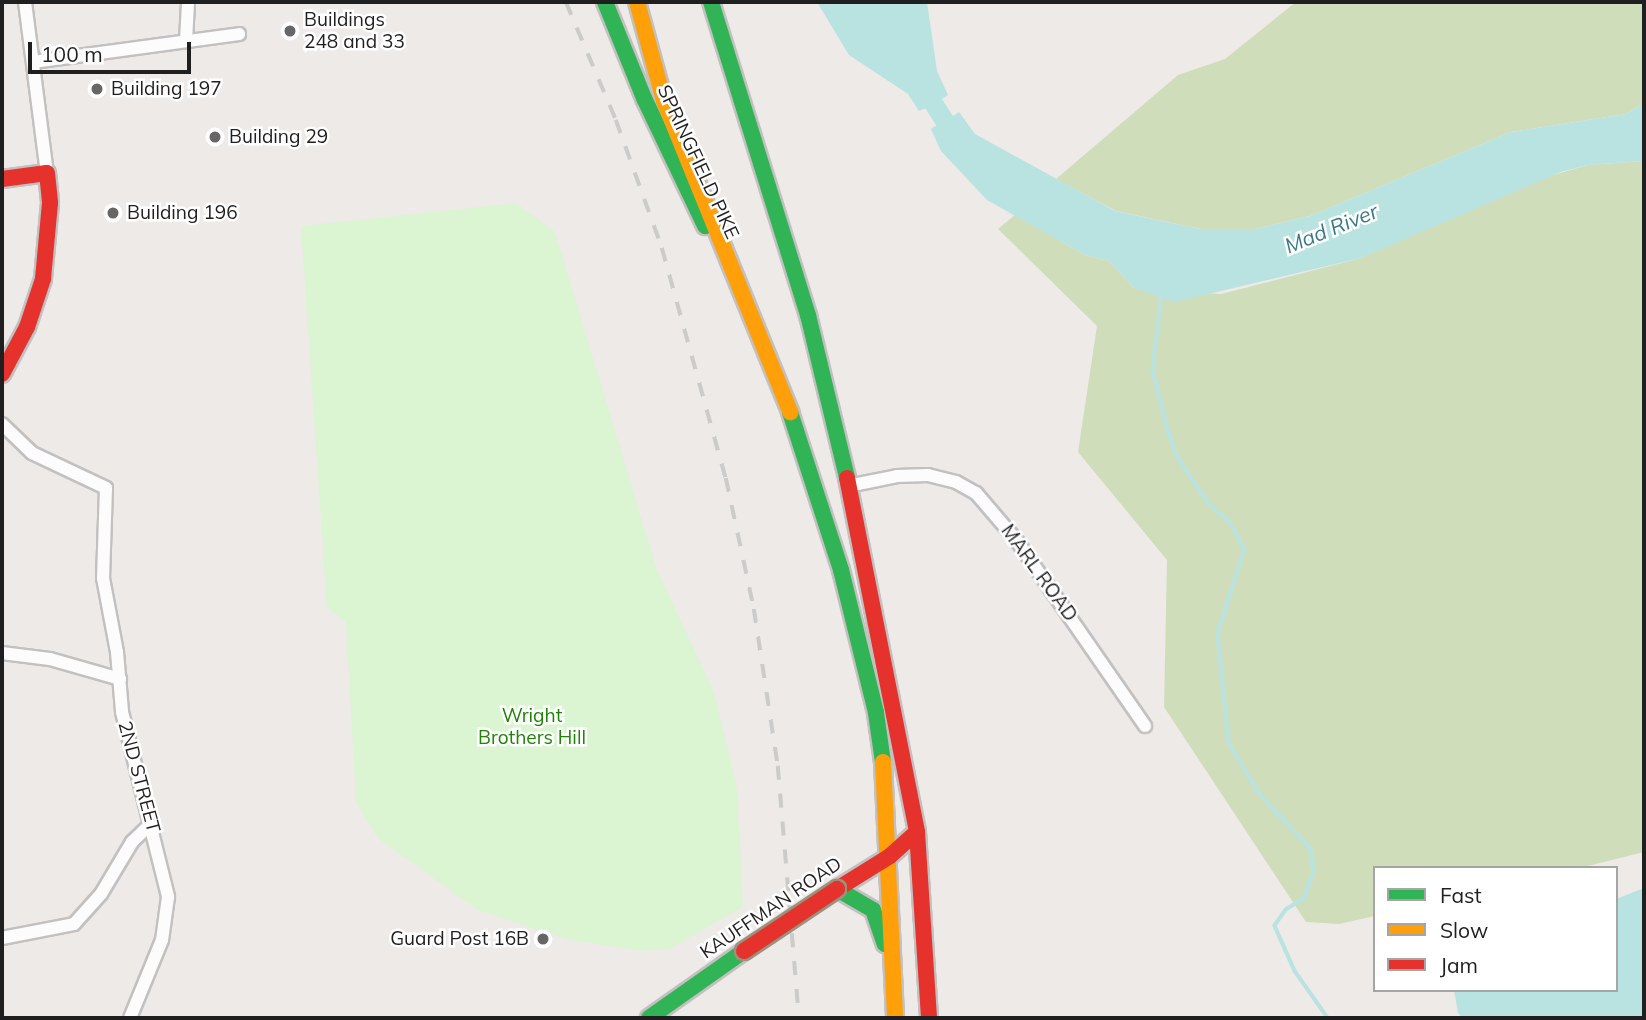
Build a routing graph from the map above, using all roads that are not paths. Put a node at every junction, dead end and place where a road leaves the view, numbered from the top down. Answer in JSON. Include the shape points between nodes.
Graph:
{"nodes":[{"id":1,"x":25,"y":2,"type":"edge"},
{"id":2,"x":188,"y":2,"type":"edge"},
{"id":3,"x":606,"y":2,"type":"edge"},
{"id":4,"x":637,"y":2,"type":"edge"},
{"id":5,"x":700,"y":2,"type":"edge"},
{"id":6,"x":711,"y":2,"type":"edge"},
{"id":7,"x":239,"y":34,"type":"dead end"},
{"id":8,"x":186,"y":41,"type":"junction"},
{"id":9,"x":33,"y":62,"type":"junction"},
{"id":10,"x":47,"y":173,"type":"junction"},
{"id":11,"x":2,"y":179,"type":"edge"},
{"id":12,"x":797,"y":281,"type":"junction"},
{"id":13,"x":760,"y":338,"type":"junction"},
{"id":14,"x":2,"y":374,"type":"edge"},
{"id":15,"x":2,"y":424,"type":"edge"},
{"id":16,"x":848,"y":486,"type":"junction"},
{"id":17,"x":2,"y":653,"type":"edge"},
{"id":18,"x":120,"y":679,"type":"junction"},
{"id":19,"x":1145,"y":726,"type":"dead end"},
{"id":20,"x":152,"y":823,"type":"junction"},
{"id":21,"x":917,"y":832,"type":"junction"},
{"id":22,"x":890,"y":856,"type":"junction"},
{"id":23,"x":837,"y":889,"type":"junction"},
{"id":24,"x":2,"y":938,"type":"edge"},
{"id":25,"x":131,"y":1018,"type":"edge"},
{"id":26,"x":649,"y":1018,"type":"edge"},
{"id":27,"x":887,"y":1018,"type":"edge"},
{"id":28,"x":895,"y":1018,"type":"edge"},
{"id":29,"x":929,"y":1018,"type":"edge"}],
"edges":[{"from":1,"to":9,"type":"street"},
{"from":2,"to":8,"type":"street"},
{"from":3,"to":13,"type":"main road","name":"SPRINGFIELD PIKE","via":[[683,184]]},
{"from":4,"to":13,"type":"main road","via":[[664,101]]},
{"from":5,"to":12,"type":"main road"},
{"from":6,"to":12,"type":"main road"},
{"from":7,"to":8,"type":"street"},
{"from":8,"to":9,"type":"street"},
{"from":9,"to":10,"type":"street"},
{"from":10,"to":11,"type":"main road"},
{"from":10,"to":14,"type":"main road","via":[[50,223],[43,279],[27,327]]},
{"from":12,"to":16,"type":"main road"},
{"from":13,"to":22,"type":"main road","via":[[815,482],[853,617],[876,713]]},
{"from":15,"to":18,"type":"street","name":"2ND STREET","via":[[32,453],[106,488],[103,578]]},
{"from":16,"to":19,"type":"street","name":"MARL ROAD","via":[[897,476],[947,479],[976,494],[992,509]]},
{"from":16,"to":21,"type":"main road"},
{"from":17,"to":18,"type":"street","via":[[50,659]]},
{"from":18,"to":20,"type":"street","name":"2ND STREET","via":[[123,721]]},
{"from":20,"to":24,"type":"street","via":[[132,842],[101,894],[74,924]]},
{"from":20,"to":25,"type":"street","name":"2ND STREET","via":[[167,887],[166,919]]},
{"from":21,"to":22,"type":"main road","name":"KAUFFMAN ROAD"},
{"from":21,"to":29,"type":"main road"},
{"from":22,"to":23,"type":"main road","name":"KAUFFMAN ROAD"},
{"from":22,"to":28,"type":"main road"},
{"from":23,"to":26,"type":"main road","name":"KAUFFMAN ROAD","bridge":true},
{"from":23,"to":27,"type":"main road","via":[[867,905],[883,928]]}]}
